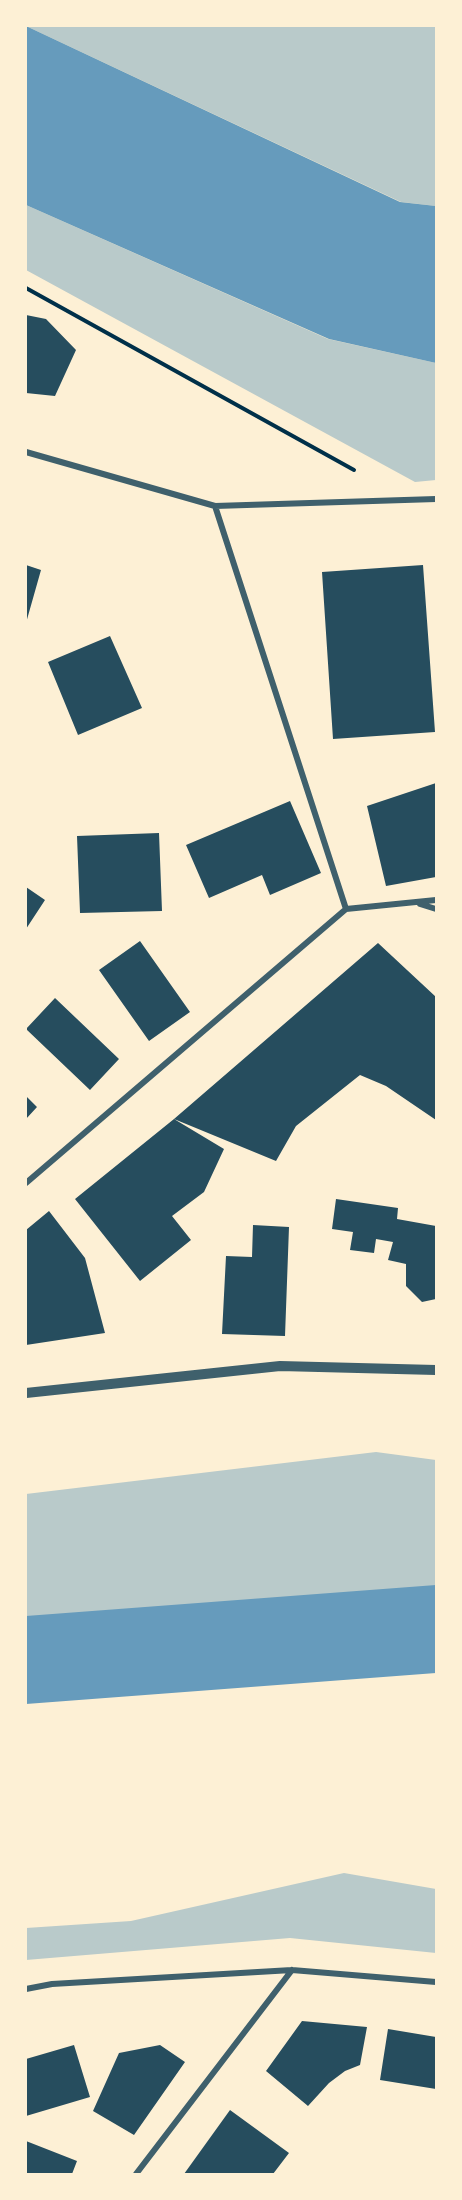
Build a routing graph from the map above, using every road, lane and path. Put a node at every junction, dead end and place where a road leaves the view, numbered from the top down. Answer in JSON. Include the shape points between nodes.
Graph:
{"nodes":[{"id":1,"x":26,"y":288,"type":"edge"},
{"id":2,"x":26,"y":452,"type":"edge"},
{"id":3,"x":358,"y":472,"type":"dead end"},
{"id":4,"x":436,"y":499,"type":"edge"},
{"id":5,"x":215,"y":506,"type":"junction"},
{"id":6,"x":436,"y":900,"type":"edge"},
{"id":7,"x":416,"y":903,"type":"junction"},
{"id":8,"x":346,"y":909,"type":"junction"},
{"id":9,"x":436,"y":909,"type":"edge"},
{"id":10,"x":26,"y":1183,"type":"edge"},
{"id":11,"x":436,"y":1370,"type":"edge"},
{"id":12,"x":26,"y":1393,"type":"edge"},
{"id":13,"x":292,"y":1970,"type":"junction"},
{"id":14,"x":436,"y":1982,"type":"edge"},
{"id":15,"x":26,"y":1989,"type":"edge"},
{"id":16,"x":136,"y":2175,"type":"edge"}],
"edges":[{"from":1,"to":3,"type":"path"},
{"from":2,"to":5,"type":"street"},
{"from":4,"to":5,"type":"street"},
{"from":5,"to":8,"type":"street"},
{"from":6,"to":7,"type":"street"},
{"from":7,"to":8,"type":"street"},
{"from":7,"to":9,"type":"street"},
{"from":8,"to":10,"type":"street"},
{"from":11,"to":12,"type":"street","via":[[280,1366]]},
{"from":13,"to":14,"type":"street"},
{"from":13,"to":15,"type":"street","via":[[52,1984]]},
{"from":13,"to":16,"type":"street"}]}
